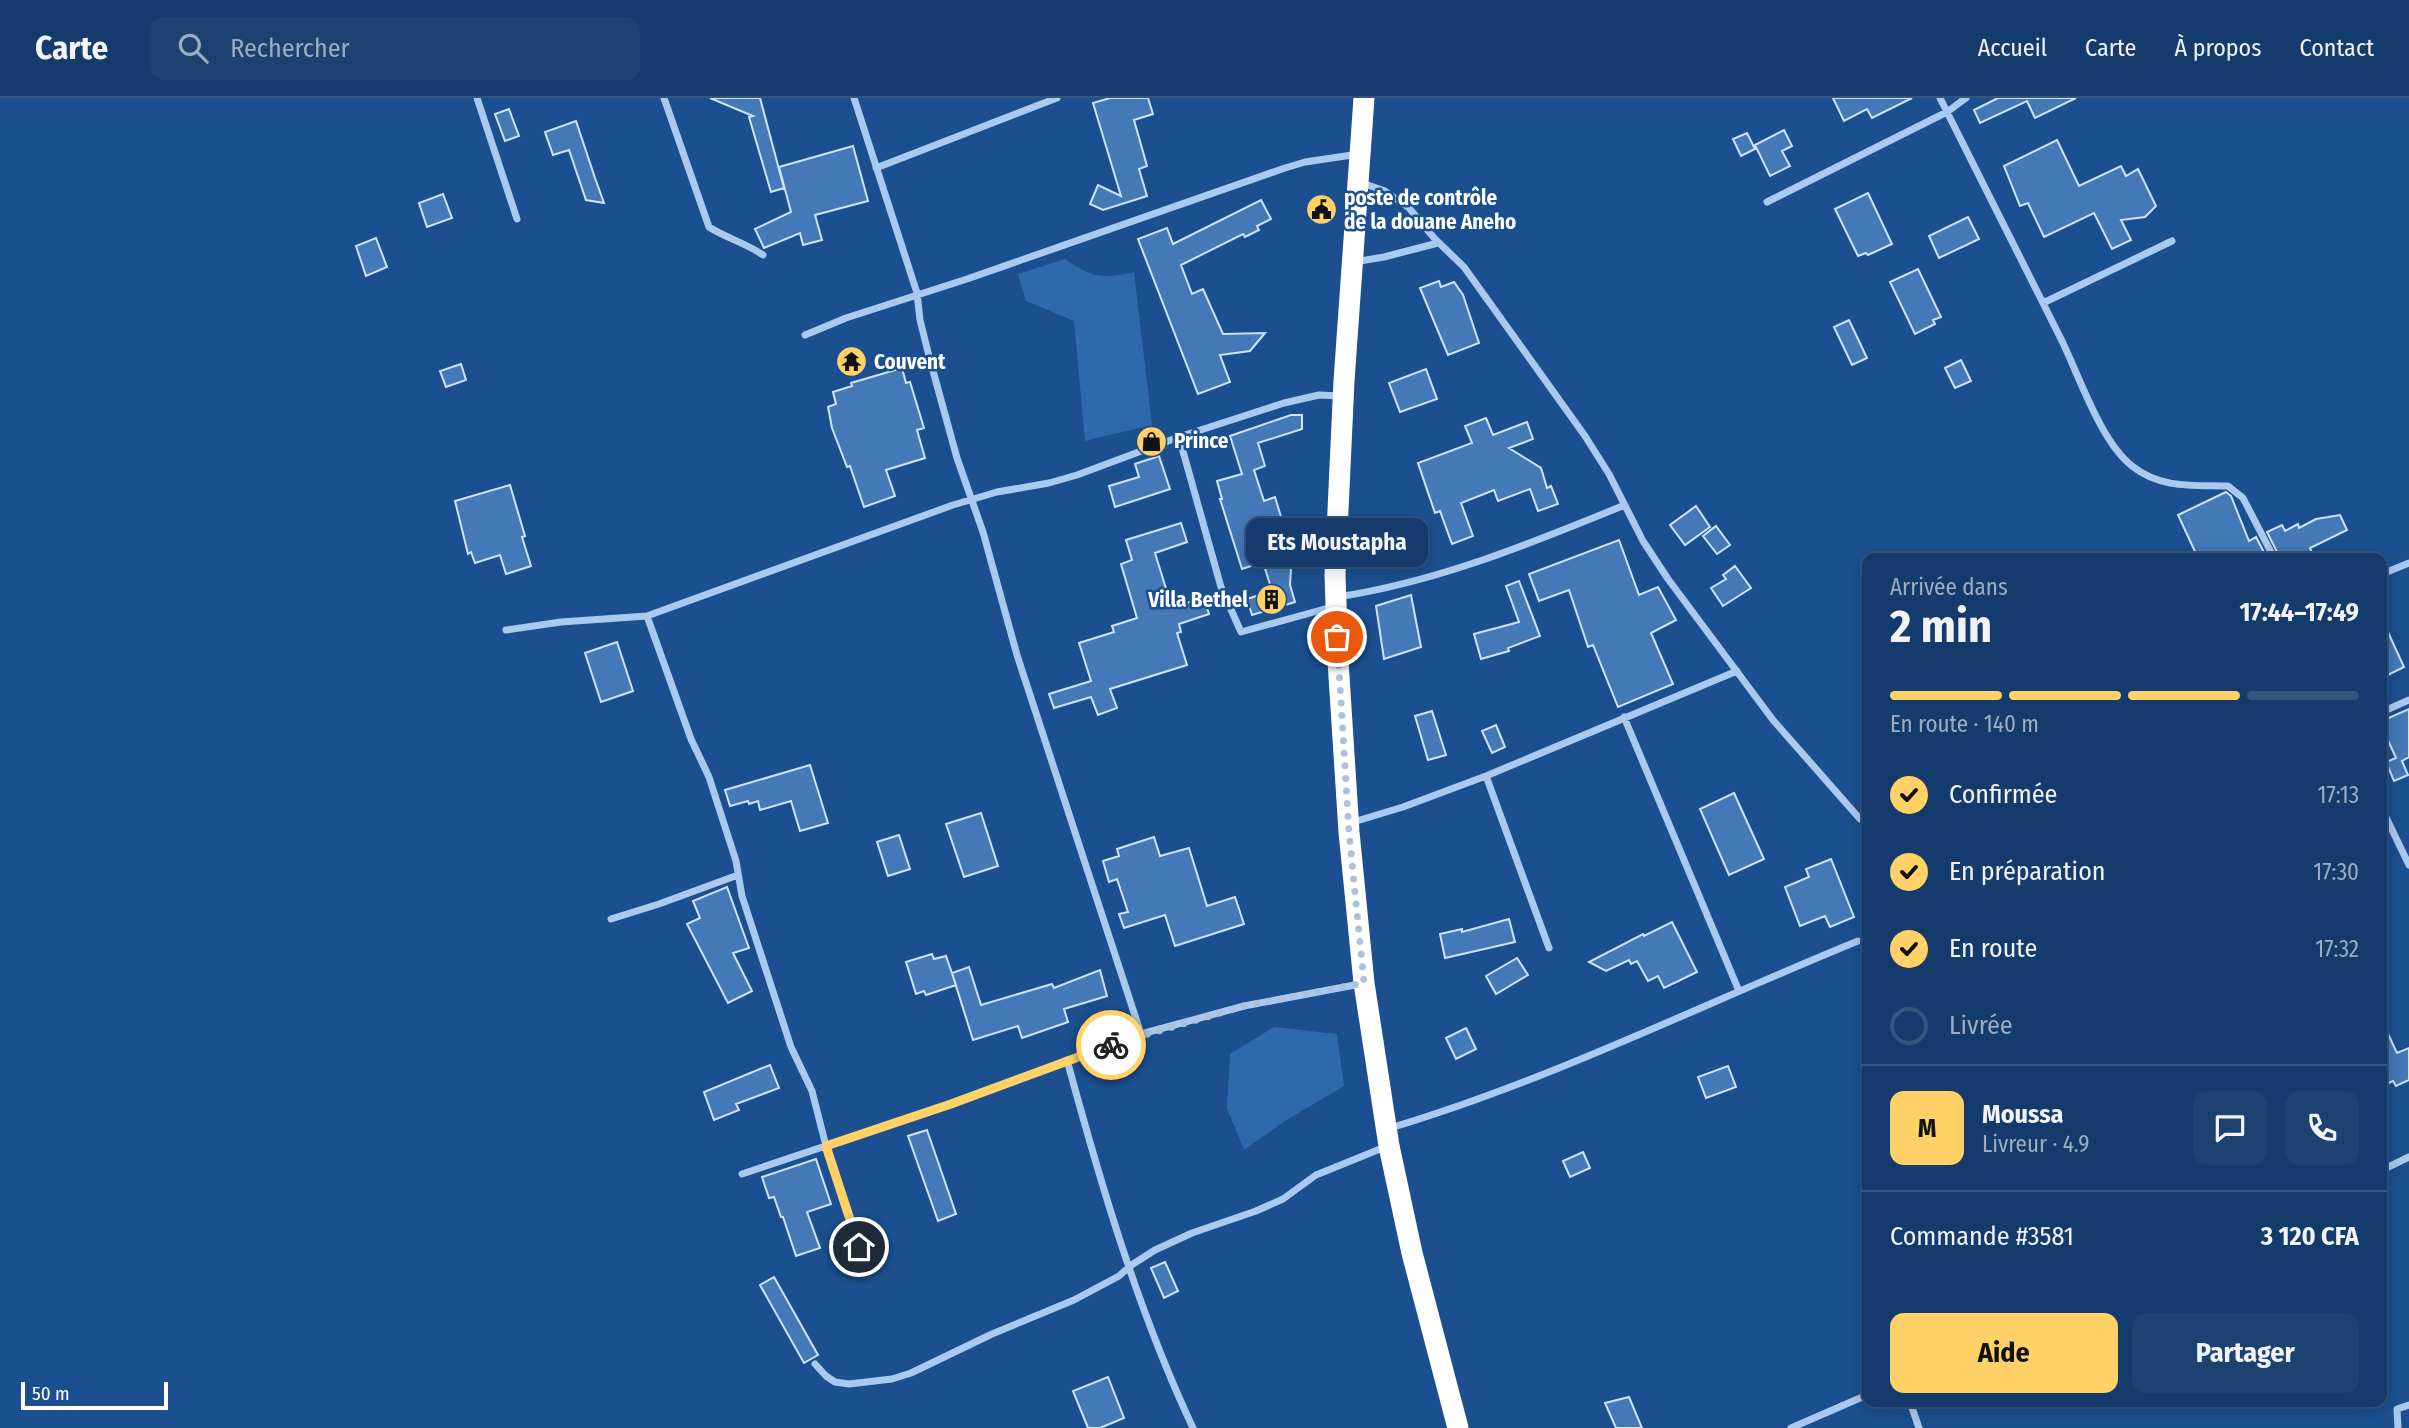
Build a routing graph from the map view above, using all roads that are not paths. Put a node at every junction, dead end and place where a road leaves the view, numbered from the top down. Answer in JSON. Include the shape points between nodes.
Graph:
{"nodes":[{"id":1,"x":477,"y":98,"type":"edge"},
{"id":2,"x":664,"y":98,"type":"edge"},
{"id":3,"x":854,"y":98,"type":"edge"},
{"id":4,"x":1057,"y":98,"type":"edge"},
{"id":5,"x":1364,"y":98,"type":"edge"},
{"id":6,"x":1940,"y":98,"type":"edge"},
{"id":7,"x":1966,"y":98,"type":"edge"},
{"id":8,"x":1947,"y":112,"type":"junction"},
{"id":9,"x":1359,"y":154,"type":"junction"},
{"id":10,"x":876,"y":168,"type":"junction"},
{"id":11,"x":1358,"y":181,"type":"junction"},
{"id":12,"x":1768,"y":202,"type":"dead end"},
{"id":13,"x":517,"y":219,"type":"dead end"},
{"id":14,"x":2172,"y":241,"type":"dead end"},
{"id":15,"x":1438,"y":243,"type":"junction"},
{"id":16,"x":763,"y":255,"type":"dead end"},
{"id":17,"x":1353,"y":262,"type":"junction"},
{"id":18,"x":917,"y":293,"type":"junction"},
{"id":19,"x":2043,"y":303,"type":"junction"},
{"id":20,"x":805,"y":335,"type":"dead end"},
{"id":21,"x":1343,"y":396,"type":"junction"},
{"id":22,"x":1179,"y":437,"type":"junction"},
{"id":23,"x":972,"y":500,"type":"junction"},
{"id":24,"x":1626,"y":505,"type":"junction"},
{"id":25,"x":2271,"y":553,"type":"edge"},
{"id":26,"x":2409,"y":563,"type":"edge"},
{"id":27,"x":2387,"y":572,"type":"edge"},
{"id":28,"x":1336,"y":602,"type":"junction"},
{"id":29,"x":647,"y":616,"type":"junction"},
{"id":30,"x":506,"y":630,"type":"dead end"},
{"id":31,"x":1737,"y":671,"type":"junction"},
{"id":32,"x":2409,"y":700,"type":"edge"},
{"id":33,"x":2387,"y":710,"type":"edge"},
{"id":34,"x":1624,"y":717,"type":"junction"},
{"id":35,"x":1486,"y":776,"type":"junction"},
{"id":36,"x":1860,"y":818,"type":"dead end"},
{"id":37,"x":2387,"y":819,"type":"edge"},
{"id":38,"x":1349,"y":824,"type":"junction"},
{"id":39,"x":2409,"y":865,"type":"edge"},
{"id":40,"x":738,"y":875,"type":"junction"},
{"id":41,"x":611,"y":919,"type":"dead end"},
{"id":42,"x":1858,"y":941,"type":"dead end"},
{"id":43,"x":1549,"y":948,"type":"dead end"},
{"id":44,"x":1364,"y":983,"type":"junction"},
{"id":45,"x":1739,"y":991,"type":"junction"},
{"id":46,"x":1141,"y":1034,"type":"junction"},
{"id":47,"x":1067,"y":1060,"type":"junction"},
{"id":48,"x":1388,"y":1137,"type":"junction"},
{"id":49,"x":826,"y":1146,"type":"junction"},
{"id":50,"x":2409,"y":1157,"type":"edge"},
{"id":51,"x":2387,"y":1168,"type":"edge"},
{"id":52,"x":742,"y":1174,"type":"dead end"},
{"id":53,"x":859,"y":1247,"type":"dead end"},
{"id":54,"x":1130,"y":1266,"type":"junction"},
{"id":55,"x":815,"y":1364,"type":"dead end"},
{"id":56,"x":1862,"y":1397,"type":"edge"},
{"id":57,"x":2409,"y":1405,"type":"edge"},
{"id":58,"x":1912,"y":1407,"type":"edge"},
{"id":59,"x":1193,"y":1428,"type":"edge"},
{"id":60,"x":1458,"y":1428,"type":"edge"},
{"id":61,"x":1791,"y":1428,"type":"edge"},
{"id":62,"x":1919,"y":1428,"type":"edge"},
{"id":63,"x":2398,"y":1428,"type":"edge"}],
"edges":[{"from":1,"to":13,"type":"street"},
{"from":2,"to":16,"type":"street","via":[[709,227]]},
{"from":3,"to":10,"type":"street"},
{"from":4,"to":10,"type":"street"},
{"from":5,"to":9,"type":"highway"},
{"from":6,"to":8,"type":"street"},
{"from":7,"to":8,"type":"street"},
{"from":8,"to":12,"type":"street"},
{"from":8,"to":19,"type":"street"},
{"from":9,"to":11,"type":"highway"},
{"from":9,"to":18,"type":"street","via":[[1295,165]]},
{"from":10,"to":18,"type":"street"},
{"from":11,"to":15,"type":"street","via":[[1385,191],[1409,208]]},
{"from":11,"to":17,"type":"highway"},
{"from":14,"to":19,"type":"street"},
{"from":15,"to":17,"type":"street"},
{"from":15,"to":24,"type":"street","via":[[1464,267],[1520,344],[1585,436]]},
{"from":17,"to":21,"type":"highway"},
{"from":18,"to":20,"type":"street"},
{"from":18,"to":23,"type":"street","via":[[930,360]]},
{"from":19,"to":25,"type":"street","via":[[2118,452],[2161,482],[2235,490]]},
{"from":21,"to":22,"type":"street","via":[[1300,398]]},
{"from":21,"to":28,"type":"highway"},
{"from":22,"to":23,"type":"street","via":[[1077,475]]},
{"from":22,"to":28,"type":"street","via":[[1217,574],[1241,632]]},
{"from":23,"to":29,"type":"street"},
{"from":23,"to":46,"type":"street","via":[[1017,655]]},
{"from":24,"to":28,"type":"street","via":[[1464,568]]},
{"from":24,"to":31,"type":"street","via":[[1668,579]]},
{"from":26,"to":27,"type":"street"},
{"from":28,"to":38,"type":"highway"},
{"from":29,"to":30,"type":"street"},
{"from":29,"to":40,"type":"street","via":[[709,777]]},
{"from":31,"to":34,"type":"street"},
{"from":31,"to":36,"type":"street","via":[[1773,720]]},
{"from":32,"to":33,"type":"street"},
{"from":34,"to":35,"type":"street"},
{"from":34,"to":45,"type":"street"},
{"from":35,"to":38,"type":"street"},
{"from":35,"to":43,"type":"street"},
{"from":37,"to":39,"type":"street"},
{"from":38,"to":44,"type":"highway"},
{"from":40,"to":41,"type":"street"},
{"from":40,"to":49,"type":"street","via":[[791,1047],[812,1091]]},
{"from":42,"to":45,"type":"street"},
{"from":44,"to":46,"type":"street","via":[[1244,1006]]},
{"from":44,"to":48,"type":"highway"},
{"from":45,"to":48,"type":"street"},
{"from":46,"to":47,"type":"street"},
{"from":47,"to":49,"type":"street"},
{"from":47,"to":54,"type":"street"},
{"from":48,"to":54,"type":"street","via":[[1316,1175],[1283,1199],[1192,1233]]},
{"from":48,"to":60,"type":"highway","via":[[1412,1254]]},
{"from":49,"to":52,"type":"street"},
{"from":49,"to":53,"type":"street"},
{"from":50,"to":51,"type":"street"},
{"from":54,"to":55,"type":"street","via":[[1074,1300],[892,1379],[835,1382]]},
{"from":54,"to":59,"type":"street","via":[[1151,1330]]},
{"from":56,"to":61,"type":"street"},
{"from":57,"to":63,"type":"street","via":[[2398,1409]]},
{"from":58,"to":62,"type":"street"}]}
